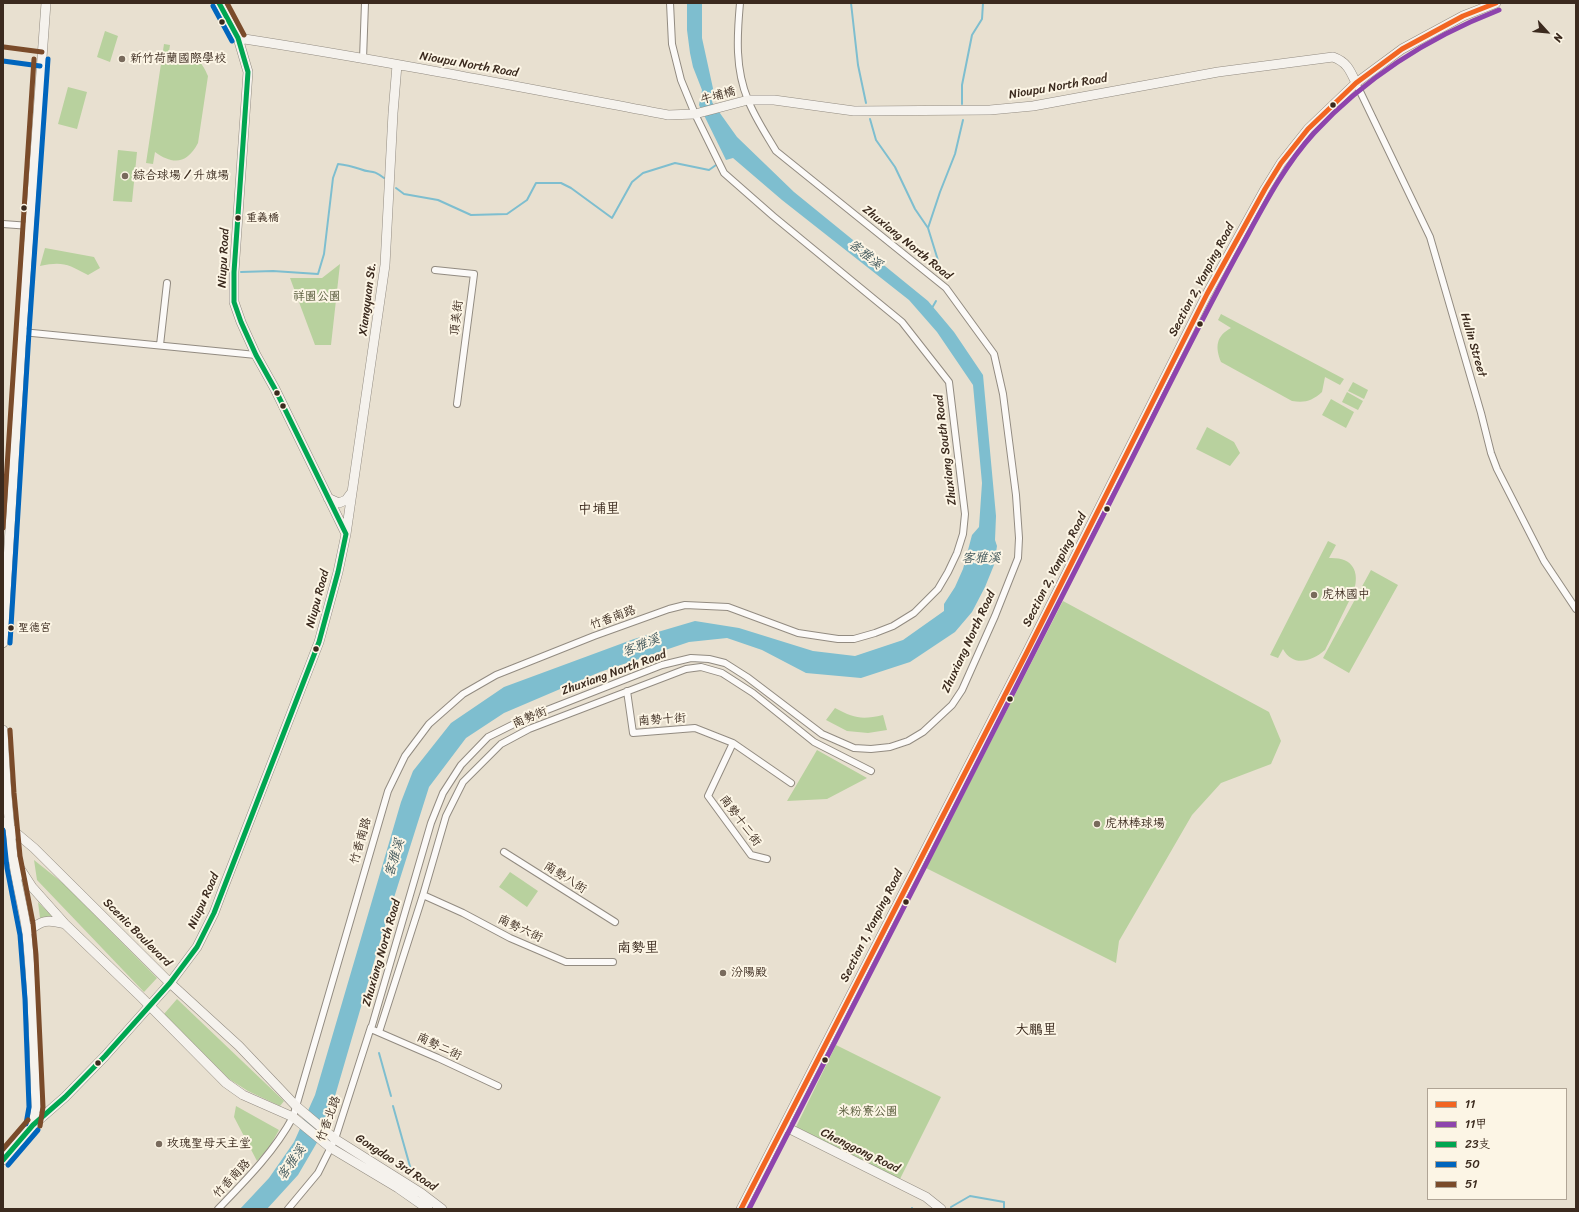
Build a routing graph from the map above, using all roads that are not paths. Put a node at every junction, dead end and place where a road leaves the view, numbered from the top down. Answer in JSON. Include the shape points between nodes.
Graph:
{"nodes":[{"id":1,"x":46,"y":3,"type":"edge"},
{"id":2,"x":219,"y":3,"type":"edge"},
{"id":3,"x":365,"y":3,"type":"edge"},
{"id":4,"x":670,"y":3,"type":"edge"},
{"id":5,"x":740,"y":3,"type":"edge"},
{"id":6,"x":1496,"y":3,"type":"edge"},
{"id":7,"x":238,"y":38,"type":"junction"},
{"id":8,"x":363,"y":59,"type":"junction"},
{"id":9,"x":397,"y":65,"type":"junction"},
{"id":10,"x":1356,"y":83,"type":"junction"},
{"id":11,"x":748,"y":100,"type":"junction"},
{"id":12,"x":695,"y":114,"type":"junction"},
{"id":13,"x":3,"y":224,"type":"edge"},
{"id":14,"x":30,"y":226,"type":"junction"},
{"id":15,"x":435,"y":270,"type":"dead end"},
{"id":16,"x":167,"y":283,"type":"dead end"},
{"id":17,"x":22,"y":332,"type":"junction"},
{"id":18,"x":160,"y":345,"type":"junction"},
{"id":19,"x":256,"y":354,"type":"junction"},
{"id":20,"x":457,"y":404,"type":"dead end"},
{"id":21,"x":352,"y":492,"type":"junction"},
{"id":22,"x":328,"y":498,"type":"junction"},
{"id":23,"x":346,"y":534,"type":"junction"},
{"id":24,"x":6,"y":547,"type":"edge"},
{"id":25,"x":1576,"y":609,"type":"edge"},
{"id":26,"x":3,"y":643,"type":"edge"},
{"id":27,"x":1026,"y":654,"type":"joint"},
{"id":28,"x":627,"y":691,"type":"junction"},
{"id":29,"x":3,"y":730,"type":"edge"},
{"id":30,"x":733,"y":743,"type":"junction"},
{"id":31,"x":871,"y":771,"type":"dead end"},
{"id":32,"x":4,"y":773,"type":"edge"},
{"id":33,"x":791,"y":782,"type":"dead end"},
{"id":34,"x":5,"y":809,"type":"edge"},
{"id":35,"x":3,"y":822,"type":"edge"},
{"id":36,"x":10,"y":828,"type":"junction"},
{"id":37,"x":3,"y":847,"type":"edge"},
{"id":38,"x":504,"y":852,"type":"dead end"},
{"id":39,"x":13,"y":858,"type":"junction"},
{"id":40,"x":767,"y":859,"type":"dead end"},
{"id":41,"x":3,"y":860,"type":"edge"},
{"id":42,"x":423,"y":895,"type":"junction"},
{"id":43,"x":615,"y":922,"type":"dead end"},
{"id":44,"x":65,"y":924,"type":"junction"},
{"id":45,"x":27,"y":932,"type":"junction"},
{"id":46,"x":613,"y":962,"type":"dead end"},
{"id":47,"x":170,"y":983,"type":"junction"},
{"id":48,"x":149,"y":1006,"type":"junction"},
{"id":49,"x":371,"y":1028,"type":"junction"},
{"id":50,"x":379,"y":1032,"type":"junction"},
{"id":51,"x":498,"y":1086,"type":"dead end"},
{"id":52,"x":296,"y":1106,"type":"junction"},
{"id":53,"x":293,"y":1117,"type":"junction"},
{"id":54,"x":34,"y":1125,"type":"junction"},
{"id":55,"x":784,"y":1126,"type":"junction"},
{"id":56,"x":335,"y":1138,"type":"junction"},
{"id":57,"x":330,"y":1148,"type":"junction"},
{"id":58,"x":3,"y":1160,"type":"edge"},
{"id":59,"x":926,"y":1197,"type":"junction"},
{"id":60,"x":218,"y":1209,"type":"edge"},
{"id":61,"x":288,"y":1209,"type":"edge"},
{"id":62,"x":428,"y":1209,"type":"edge"},
{"id":63,"x":442,"y":1209,"type":"edge"},
{"id":64,"x":741,"y":1209,"type":"edge"},
{"id":65,"x":933,"y":1209,"type":"edge"},
{"id":66,"x":941,"y":1209,"type":"edge"}],
"edges":[{"from":1,"to":14,"type":"street"},
{"from":2,"to":7,"type":"street","name":"Niupu Road"},
{"from":3,"to":8,"type":"street"},
{"from":4,"to":12,"type":"street","name":"Zhuxiang South Road","via":[[672,44],[676,63]]},
{"from":5,"to":11,"type":"street","name":"Zhuxiang North Road","via":[[737,44],[742,83]]},
{"from":6,"to":10,"type":"street","name":"Section 2, Yanping Road","via":[[1464,16],[1402,49]]},
{"from":7,"to":8,"type":"street","name":"Nioupu North Road"},
{"from":7,"to":19,"type":"street","name":"Niupu Road","via":[[248,72],[234,302]]},
{"from":8,"to":9,"type":"street","name":"Nioupu North Road"},
{"from":9,"to":12,"type":"street","name":"Nioupu North Road","via":[[668,115]]},
{"from":9,"to":21,"type":"street","name":"Xiangyuan St.","via":[[385,265]]},
{"from":10,"to":11,"type":"street","name":"Nioupu North Road","via":[[1349,67],[1342,60],[1333,57],[1222,72],[1033,106],[980,111],[854,110],[774,100]]},
{"from":10,"to":25,"type":"street","name":"Hulin Street","via":[[1430,237],[1497,469],[1544,561]]},
{"from":10,"to":27,"type":"street","name":"Section 2, Yanping Road","via":[[1308,129],[1281,163],[1265,189],[1207,294]]},
{"from":11,"to":12,"type":"street","name":"牛埔橋"},
{"from":11,"to":49,"type":"street","name":"Zhuxiang North Road","via":[[776,151],[946,288],[994,354],[1003,394],[1019,525],[1018,558],[1005,591],[962,690],[952,705],[923,732],[890,747],[871,750],[854,748],[837,741],[822,734],[725,663],[691,658],[662,665],[524,719],[488,737],[461,764],[443,793],[431,823]]},
{"from":12,"to":52,"type":"street","name":"Zhuxiang South Road","via":[[724,173],[902,322],[950,382],[964,514],[963,534],[957,553],[938,589],[914,613],[875,633],[854,638],[820,637],[798,633],[728,607],[685,605],[594,636],[496,675],[463,694],[429,724],[405,756],[388,791]]},
{"from":13,"to":14,"type":"street"},
{"from":14,"to":17,"type":"street"},
{"from":15,"to":20,"type":"street","name":"頂美街","via":[[474,274]]},
{"from":16,"to":18,"type":"street"},
{"from":17,"to":18,"type":"street"},
{"from":17,"to":24,"type":"street"},
{"from":18,"to":19,"type":"street"},
{"from":19,"to":22,"type":"street","name":"Niupu Road"},
{"from":21,"to":22,"type":"street","via":[[340,503]]},
{"from":21,"to":23,"type":"street","name":"Xiangyuan St."},
{"from":22,"to":23,"type":"street","name":"Niupu Road"},
{"from":23,"to":47,"type":"street","name":"Niupu Road","via":[[319,642],[224,889],[197,947]]},
{"from":24,"to":26,"type":"street"},
{"from":27,"to":55,"type":"street","name":"Section 1, Yanping Road"},
{"from":28,"to":30,"type":"street","name":"南勢十街","via":[[633,733],[695,728]]},
{"from":28,"to":31,"type":"street","name":"南勢街","via":[[686,669],[701,667],[722,673],[753,693],[814,742]]},
{"from":28,"to":42,"type":"street","name":"南勢街","via":[[522,733],[501,744],[476,767],[463,782],[446,816]]},
{"from":29,"to":32,"type":"street"},
{"from":30,"to":33,"type":"street","name":"南勢十街"},
{"from":30,"to":40,"type":"street","name":"南勢十二街","via":[[708,796],[750,855]]},
{"from":32,"to":34,"type":"street"},
{"from":34,"to":36,"type":"street"},
{"from":35,"to":36,"type":"street","name":"Scenic Boulevard"},
{"from":36,"to":39,"type":"street"},
{"from":36,"to":47,"type":"street","name":"Scenic Boulevard","via":[[34,848]]},
{"from":37,"to":39,"type":"street"},
{"from":38,"to":43,"type":"street","name":"南勢八街"},
{"from":39,"to":41,"type":"street"},
{"from":39,"to":44,"type":"street","via":[[32,887]]},
{"from":39,"to":45,"type":"street"},
{"from":42,"to":46,"type":"street","name":"南勢六街","via":[[510,938],[566,962]]},
{"from":42,"to":50,"type":"street","name":"南勢街"},
{"from":44,"to":45,"type":"street","via":[[45,921]]},
{"from":44,"to":48,"type":"street"},
{"from":45,"to":54,"type":"street","via":[[36,1106]]},
{"from":47,"to":48,"type":"street","name":"Niupu Road"},
{"from":47,"to":52,"type":"street","name":"Scenic Boulevard","via":[[239,1046]]},
{"from":48,"to":53,"type":"street","via":[[226,1083],[243,1095]]},
{"from":48,"to":54,"type":"street","name":"Niupu Road","via":[[100,1061]]},
{"from":49,"to":50,"type":"street","name":"南勢二街"},
{"from":49,"to":56,"type":"street","name":"竹香北路"},
{"from":50,"to":51,"type":"street","name":"南勢二街"},
{"from":52,"to":53,"type":"street","name":"竹香南路"},
{"from":52,"to":56,"type":"street","name":"Scenic Boulevard"},
{"from":53,"to":57,"type":"street","name":"Gongdao 3rd Road"},
{"from":53,"to":60,"type":"street","name":"竹香南路","via":[[261,1164]]},
{"from":54,"to":58,"type":"street","name":"Niupu Road"},
{"from":55,"to":59,"type":"street","name":"Chenggong Road"},
{"from":55,"to":64,"type":"street","name":"Section 1, Yanping Road"},
{"from":56,"to":57,"type":"street","name":"竹香北路"},
{"from":56,"to":63,"type":"street","name":"Gongdao 3rd Road"},
{"from":57,"to":61,"type":"street","name":"竹香北路","via":[[318,1173]]},
{"from":57,"to":62,"type":"street","name":"Gongdao 3rd Road"},
{"from":59,"to":65,"type":"street"},
{"from":59,"to":66,"type":"street","name":"Chenggong Road"}]}
